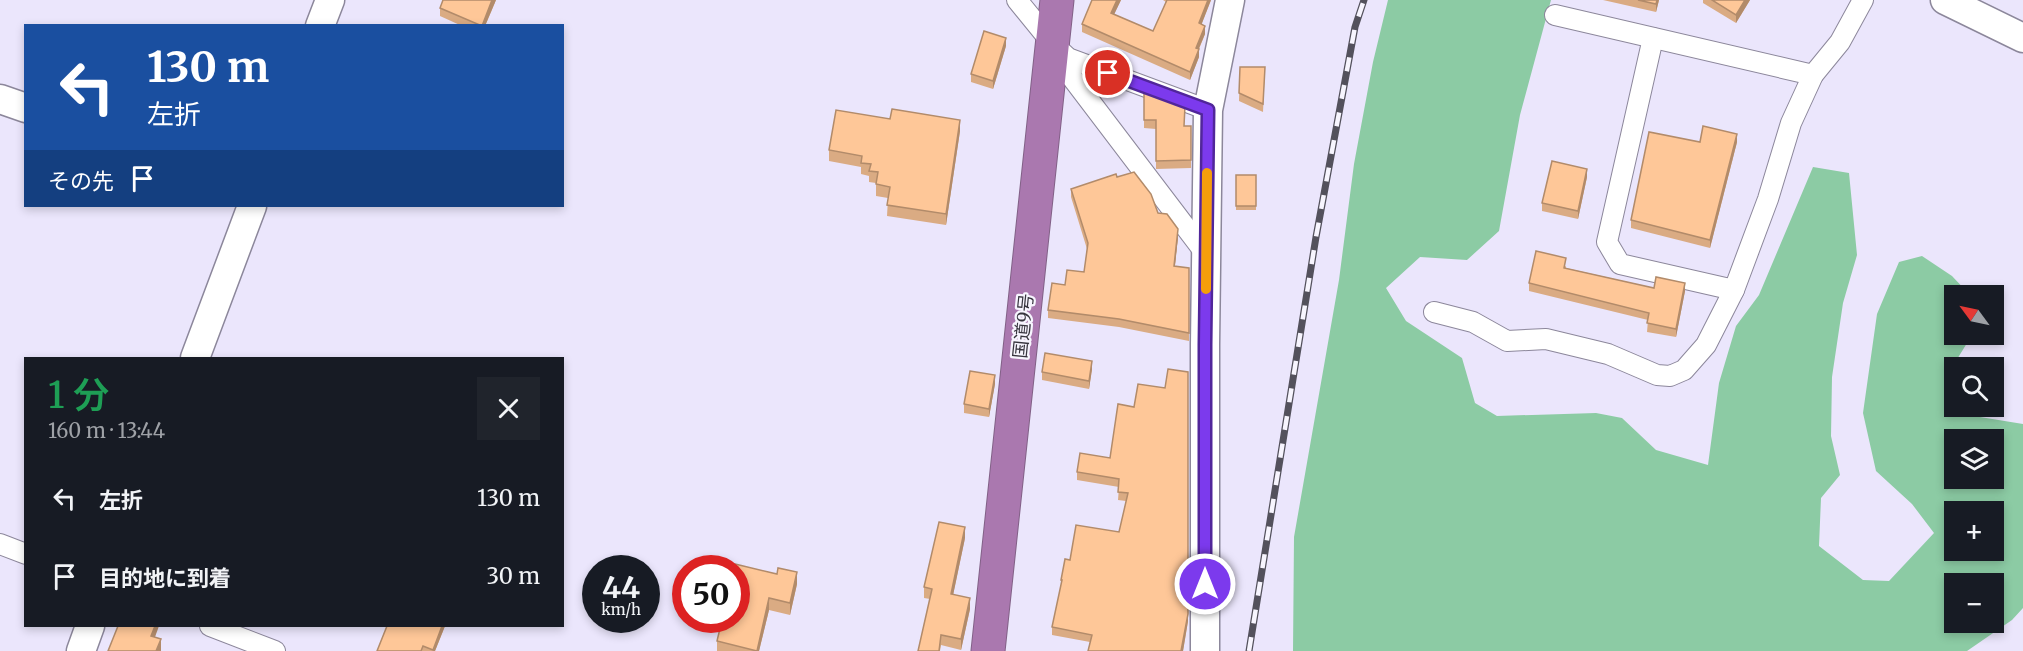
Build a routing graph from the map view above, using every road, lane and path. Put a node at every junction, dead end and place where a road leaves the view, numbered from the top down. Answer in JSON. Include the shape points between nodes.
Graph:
{"nodes":[{"id":1,"x":330,"y":0,"type":"edge"},
{"id":2,"x":1017,"y":0,"type":"edge"},
{"id":3,"x":1057,"y":0,"type":"edge"},
{"id":4,"x":1230,"y":0,"type":"edge"},
{"id":5,"x":1863,"y":0,"type":"edge"},
{"id":6,"x":1945,"y":0,"type":"edge"},
{"id":7,"x":1555,"y":15,"type":"dead end"},
{"id":8,"x":321,"y":24,"type":"edge"},
{"id":9,"x":1653,"y":38,"type":"junction"},
{"id":10,"x":2023,"y":38,"type":"edge"},
{"id":11,"x":1060,"y":50,"type":"junction"},
{"id":12,"x":1813,"y":75,"type":"junction"},
{"id":13,"x":0,"y":99,"type":"edge"},
{"id":14,"x":24,"y":107,"type":"edge"},
{"id":15,"x":1208,"y":110,"type":"junction"},
{"id":16,"x":252,"y":207,"type":"edge"},
{"id":17,"x":1206,"y":254,"type":"junction"},
{"id":18,"x":1734,"y":290,"type":"junction"},
{"id":19,"x":1434,"y":312,"type":"dead end"},
{"id":20,"x":195,"y":357,"type":"edge"},
{"id":21,"x":0,"y":544,"type":"edge"},
{"id":22,"x":24,"y":553,"type":"edge"},
{"id":23,"x":90,"y":627,"type":"edge"},
{"id":24,"x":213,"y":627,"type":"edge"},
{"id":25,"x":81,"y":651,"type":"edge"},
{"id":26,"x":276,"y":651,"type":"edge"},
{"id":27,"x":988,"y":651,"type":"edge"},
{"id":28,"x":1205,"y":651,"type":"edge"}],
"edges":[{"from":1,"to":8,"type":"main road"},
{"from":2,"to":11,"type":"street"},
{"from":3,"to":11,"type":"highway","name":"国道9号"},
{"from":4,"to":15,"type":"main road"},
{"from":5,"to":12,"type":"street","via":[[1840,42]]},
{"from":6,"to":10,"type":"main road"},
{"from":7,"to":9,"type":"street"},
{"from":9,"to":12,"type":"street"},
{"from":9,"to":18,"type":"street","via":[[1607,242],[1620,264]]},
{"from":11,"to":15,"type":"street"},
{"from":11,"to":17,"type":"street","via":[[1070,75]]},
{"from":11,"to":27,"type":"highway","name":"国道9号"},
{"from":12,"to":18,"type":"street","via":[[1791,123]]},
{"from":13,"to":14,"type":"main road"},
{"from":15,"to":17,"type":"main road"},
{"from":16,"to":20,"type":"main road"},
{"from":17,"to":28,"type":"main road"},
{"from":18,"to":19,"type":"street","via":[[1706,345],[1684,370],[1670,376],[1656,375],[1608,354],[1546,339],[1507,341],[1473,321]]},
{"from":21,"to":22,"type":"street"},
{"from":23,"to":25,"type":"main road"},
{"from":24,"to":26,"type":"street"}]}
